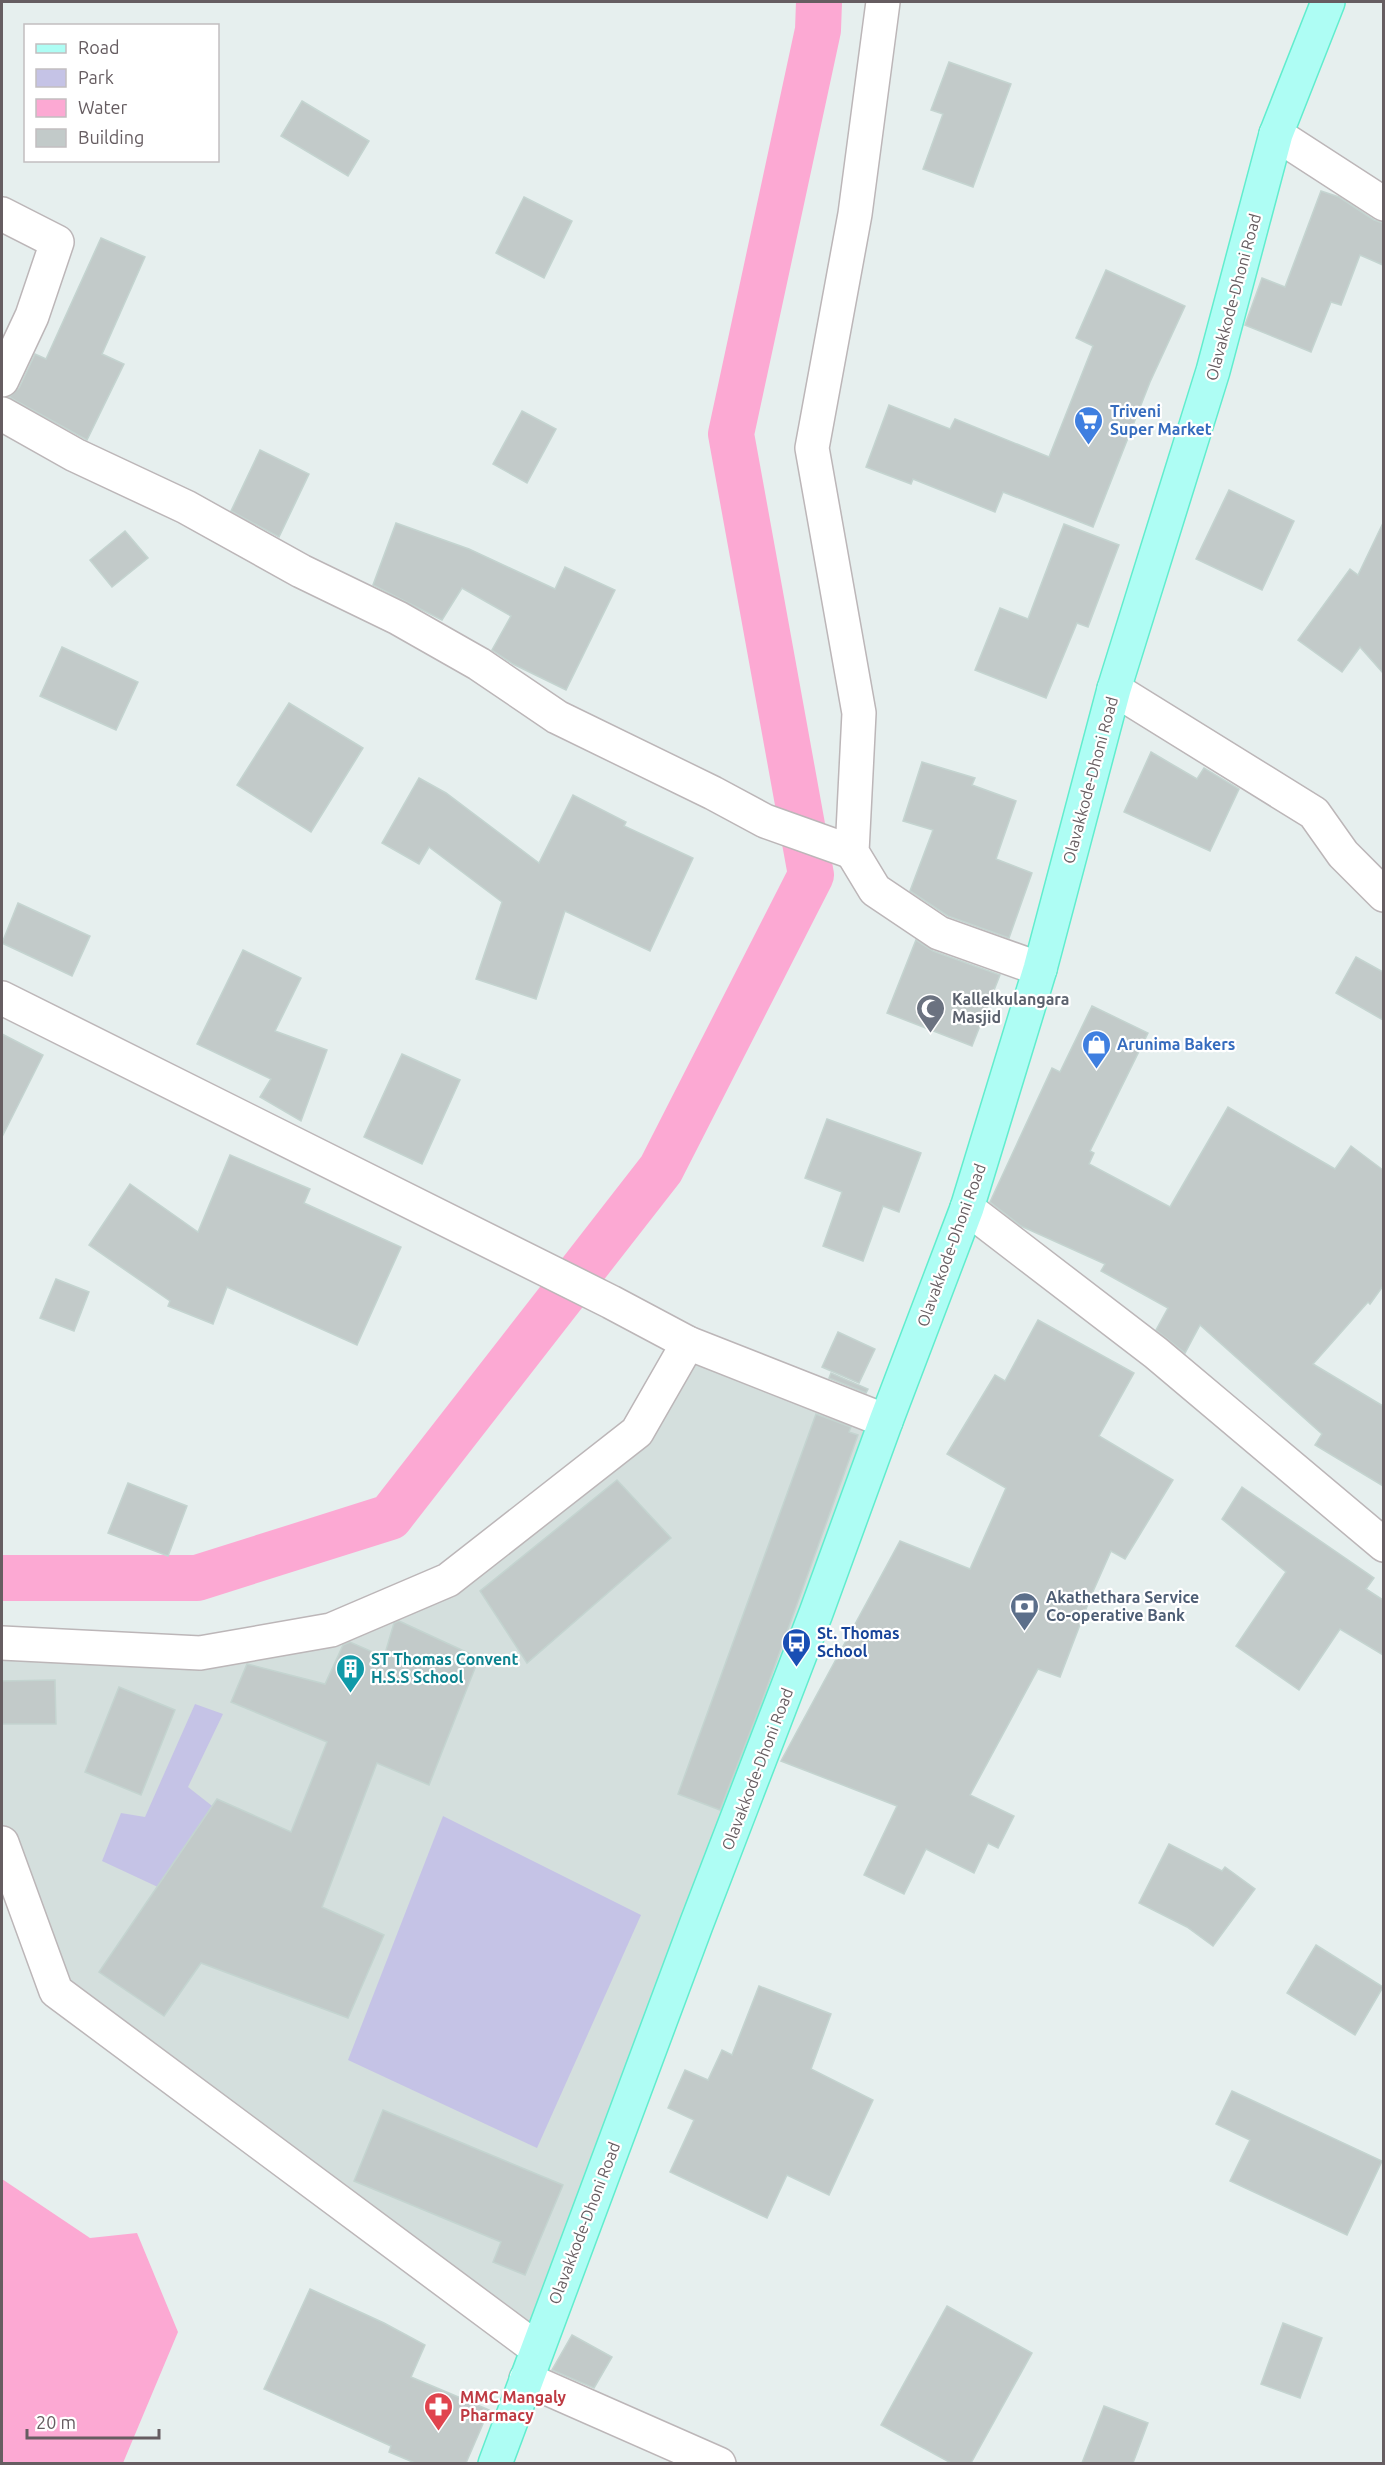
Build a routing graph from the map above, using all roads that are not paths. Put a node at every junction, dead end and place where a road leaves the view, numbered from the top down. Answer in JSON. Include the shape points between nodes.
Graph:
{"nodes":[{"id":1,"x":882,"y":2,"type":"edge"},
{"id":2,"x":1328,"y":2,"type":"edge"},
{"id":3,"x":1276,"y":134,"type":"junction"},
{"id":4,"x":1383,"y":204,"type":"edge"},
{"id":5,"x":2,"y":214,"type":"edge"},
{"id":6,"x":2,"y":380,"type":"edge"},
{"id":7,"x":2,"y":414,"type":"edge"},
{"id":8,"x":1114,"y":689,"type":"junction"},
{"id":9,"x":852,"y":852,"type":"junction"},
{"id":10,"x":1383,"y":895,"type":"edge"},
{"id":11,"x":1040,"y":969,"type":"junction"},
{"id":12,"x":2,"y":998,"type":"edge"},
{"id":13,"x":967,"y":1208,"type":"junction"},
{"id":14,"x":688,"y":1343,"type":"junction"},
{"id":15,"x":885,"y":1421,"type":"junction"},
{"id":16,"x":1383,"y":1545,"type":"edge"},
{"id":17,"x":2,"y":1643,"type":"edge"},
{"id":18,"x":2,"y":1843,"type":"edge"},
{"id":19,"x":537,"y":2349,"type":"junction"},
{"id":20,"x":526,"y":2379,"type":"junction"},
{"id":21,"x":495,"y":2463,"type":"edge"},
{"id":22,"x":719,"y":2463,"type":"edge"}],
"edges":[{"from":1,"to":9,"type":"street","via":[[855,214],[812,448],[858,713]]},
{"from":2,"to":3,"type":"main road","name":"Olavakkode-Dhoni Road"},
{"from":3,"to":4,"type":"street"},
{"from":3,"to":8,"type":"main road","name":"Olavakkode-Dhoni Road","via":[[1214,371]]},
{"from":5,"to":6,"type":"street","via":[[57,242],[32,316]]},
{"from":7,"to":9,"type":"street","via":[[75,455],[186,507],[301,571],[398,618],[479,664],[557,717],[765,821]]},
{"from":8,"to":10,"type":"street","via":[[1314,813],[1343,854]]},
{"from":8,"to":11,"type":"main road","name":"Olavakkode-Dhoni Road"},
{"from":9,"to":11,"type":"street","via":[[876,890],[939,933]]},
{"from":11,"to":13,"type":"main road","name":"Olavakkode-Dhoni Road"},
{"from":12,"to":14,"type":"street"},
{"from":13,"to":15,"type":"main road","name":"Olavakkode-Dhoni Road"},
{"from":13,"to":16,"type":"street","via":[[1156,1353]]},
{"from":14,"to":15,"type":"street"},
{"from":14,"to":17,"type":"street","via":[[637,1432],[448,1580],[332,1630],[200,1653]]},
{"from":15,"to":19,"type":"main road","name":"Olavakkode-Dhoni Road"},
{"from":18,"to":19,"type":"street","via":[[56,1991]]},
{"from":19,"to":20,"type":"main road","name":"Olavakkode-Dhoni Road"},
{"from":20,"to":21,"type":"main road","name":"Olavakkode-Dhoni Road"},
{"from":20,"to":22,"type":"street"}]}
